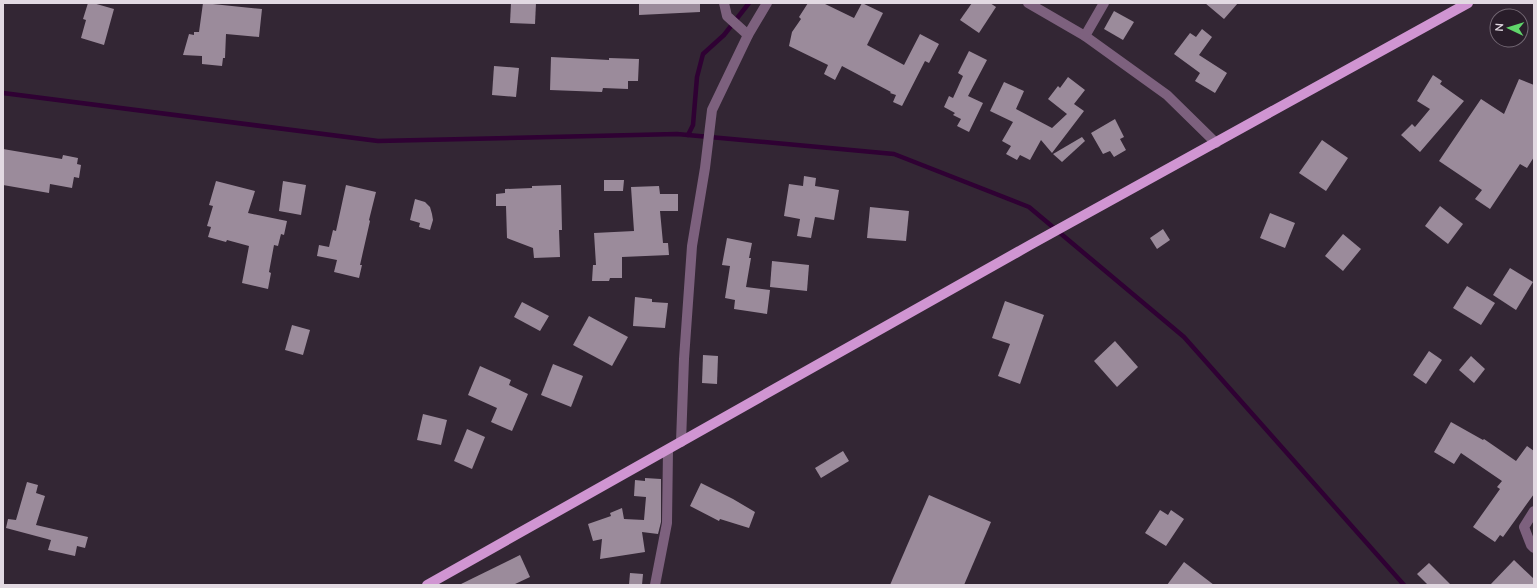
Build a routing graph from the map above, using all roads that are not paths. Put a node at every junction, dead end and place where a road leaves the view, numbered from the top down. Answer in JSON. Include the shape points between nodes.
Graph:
{"nodes":[{"id":1,"x":724,"y":3,"type":"edge"},
{"id":2,"x":767,"y":3,"type":"edge"},
{"id":3,"x":1028,"y":3,"type":"edge"},
{"id":4,"x":1104,"y":3,"type":"edge"},
{"id":5,"x":1468,"y":3,"type":"edge"},
{"id":6,"x":744,"y":31,"type":"junction"},
{"id":7,"x":1085,"y":36,"type":"junction"},
{"id":8,"x":1216,"y":143,"type":"junction"},
{"id":9,"x":681,"y":442,"type":"junction"},
{"id":10,"x":668,"y":450,"type":"junction"},
{"id":11,"x":1534,"y":511,"type":"edge"},
{"id":12,"x":1534,"y":548,"type":"edge"},
{"id":13,"x":427,"y":585,"type":"edge"},
{"id":14,"x":655,"y":585,"type":"edge"}],
"edges":[{"from":1,"to":6,"type":"street","via":[[728,16]]},
{"from":2,"to":6,"type":"street"},
{"from":3,"to":7,"type":"street"},
{"from":4,"to":7,"type":"street"},
{"from":5,"to":8,"type":"main road"},
{"from":6,"to":9,"type":"street","via":[[712,110],[692,246]]},
{"from":7,"to":8,"type":"street","via":[[1167,95]]},
{"from":8,"to":9,"type":"main road"},
{"from":9,"to":10,"type":"main road"},
{"from":10,"to":13,"type":"main road"},
{"from":10,"to":14,"type":"street","via":[[667,523]]},
{"from":11,"to":12,"type":"street","via":[[1524,527],[1530,545]]}]}
